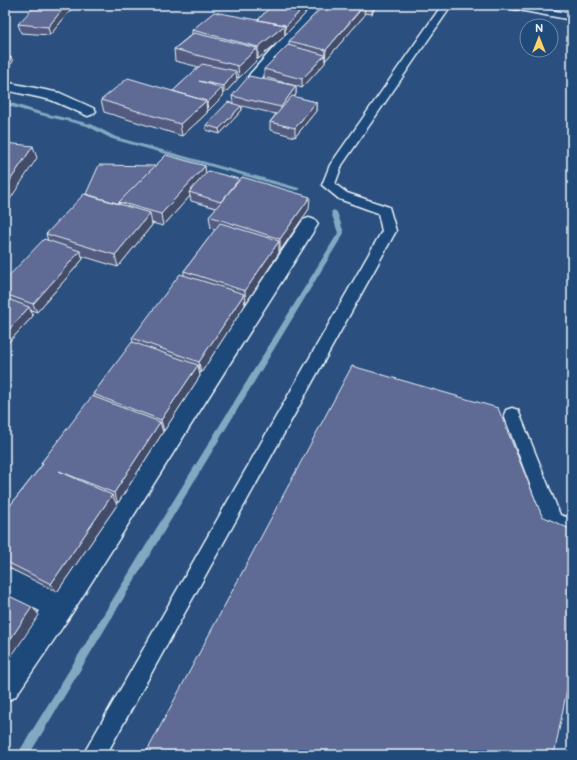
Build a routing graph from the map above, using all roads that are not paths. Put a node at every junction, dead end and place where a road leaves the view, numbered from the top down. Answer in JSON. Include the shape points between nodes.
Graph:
{"nodes":[{"id":1,"x":319,"y":5,"type":"edge"},
{"id":2,"x":447,"y":5,"type":"edge"},
{"id":3,"x":508,"y":5,"type":"edge"},
{"id":4,"x":572,"y":17,"type":"edge"},
{"id":5,"x":256,"y":77,"type":"edge"},
{"id":6,"x":5,"y":86,"type":"edge"},
{"id":7,"x":88,"y":111,"type":"dead end"},
{"id":8,"x":309,"y":224,"type":"dead end"},
{"id":9,"x":512,"y":415,"type":"dead end"},
{"id":10,"x":572,"y":528,"type":"edge"},
{"id":11,"x":5,"y":580,"type":"edge"},
{"id":12,"x":60,"y":606,"type":"junction"},
{"id":13,"x":5,"y":687,"type":"edge"},
{"id":14,"x":94,"y":755,"type":"edge"}],
"edges":[{"from":1,"to":5,"type":"street"},
{"from":2,"to":14,"type":"lane","via":[[336,165],[328,185],[343,196],[384,210],[389,231]]},
{"from":3,"to":4,"type":"lane"},
{"from":6,"to":7,"type":"street","via":[[55,96]]},
{"from":8,"to":12,"type":"street"},
{"from":9,"to":10,"type":"lane","via":[[553,521]]},
{"from":11,"to":12,"type":"street"},
{"from":12,"to":13,"type":"street"}]}
